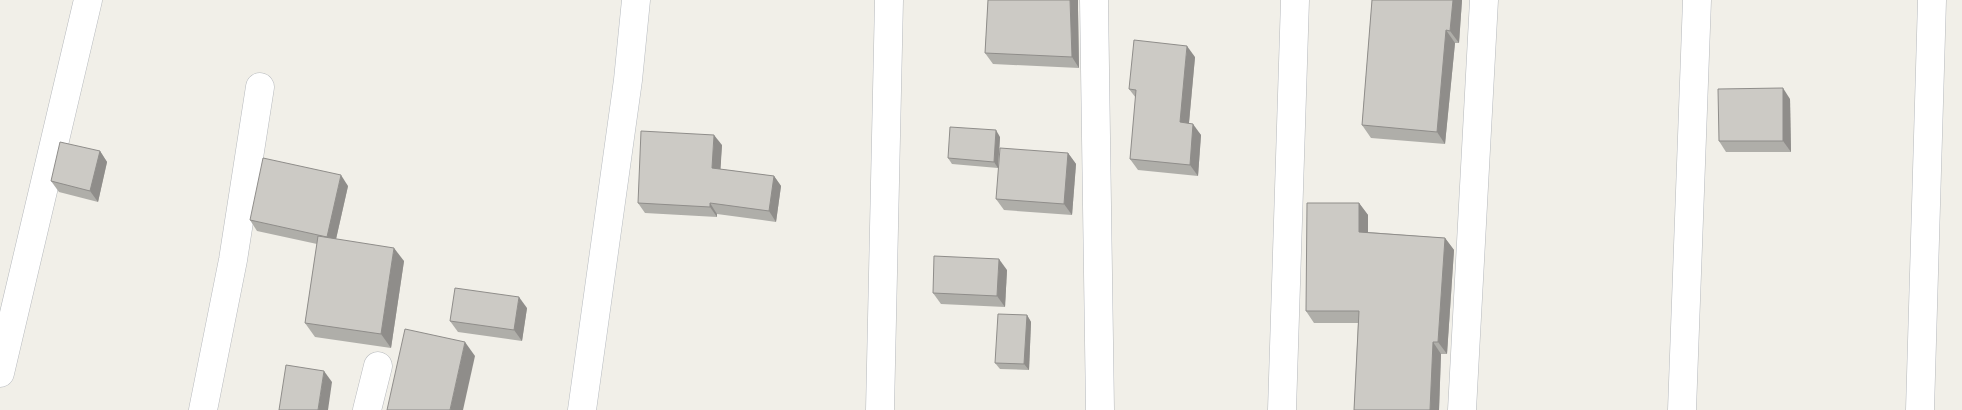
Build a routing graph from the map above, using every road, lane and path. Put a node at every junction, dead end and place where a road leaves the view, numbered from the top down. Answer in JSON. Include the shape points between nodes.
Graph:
{"nodes":[{"id":1,"x":88,"y":0,"type":"edge"},
{"id":2,"x":636,"y":0,"type":"edge"},
{"id":3,"x":889,"y":0,"type":"edge"},
{"id":4,"x":1094,"y":0,"type":"edge"},
{"id":5,"x":1295,"y":0,"type":"edge"},
{"id":6,"x":1484,"y":0,"type":"edge"},
{"id":7,"x":1697,"y":0,"type":"edge"},
{"id":8,"x":1932,"y":0,"type":"edge"},
{"id":9,"x":260,"y":87,"type":"dead end"},
{"id":10,"x":378,"y":366,"type":"dead end"},
{"id":11,"x":0,"y":373,"type":"edge"},
{"id":12,"x":203,"y":410,"type":"edge"},
{"id":13,"x":366,"y":410,"type":"edge"},
{"id":14,"x":582,"y":410,"type":"edge"},
{"id":15,"x":880,"y":410,"type":"edge"},
{"id":16,"x":1100,"y":410,"type":"edge"},
{"id":17,"x":1282,"y":410,"type":"edge"},
{"id":18,"x":1462,"y":410,"type":"edge"},
{"id":19,"x":1682,"y":410,"type":"edge"},
{"id":20,"x":1920,"y":410,"type":"edge"}],
"edges":[{"from":1,"to":11,"type":"street"},
{"from":2,"to":14,"type":"street","via":[[627,90]]},
{"from":3,"to":15,"type":"street"},
{"from":4,"to":16,"type":"street"},
{"from":5,"to":17,"type":"street"},
{"from":6,"to":18,"type":"street"},
{"from":7,"to":19,"type":"street"},
{"from":8,"to":20,"type":"street"},
{"from":9,"to":12,"type":"street","via":[[233,260]]},
{"from":10,"to":13,"type":"street"}]}
